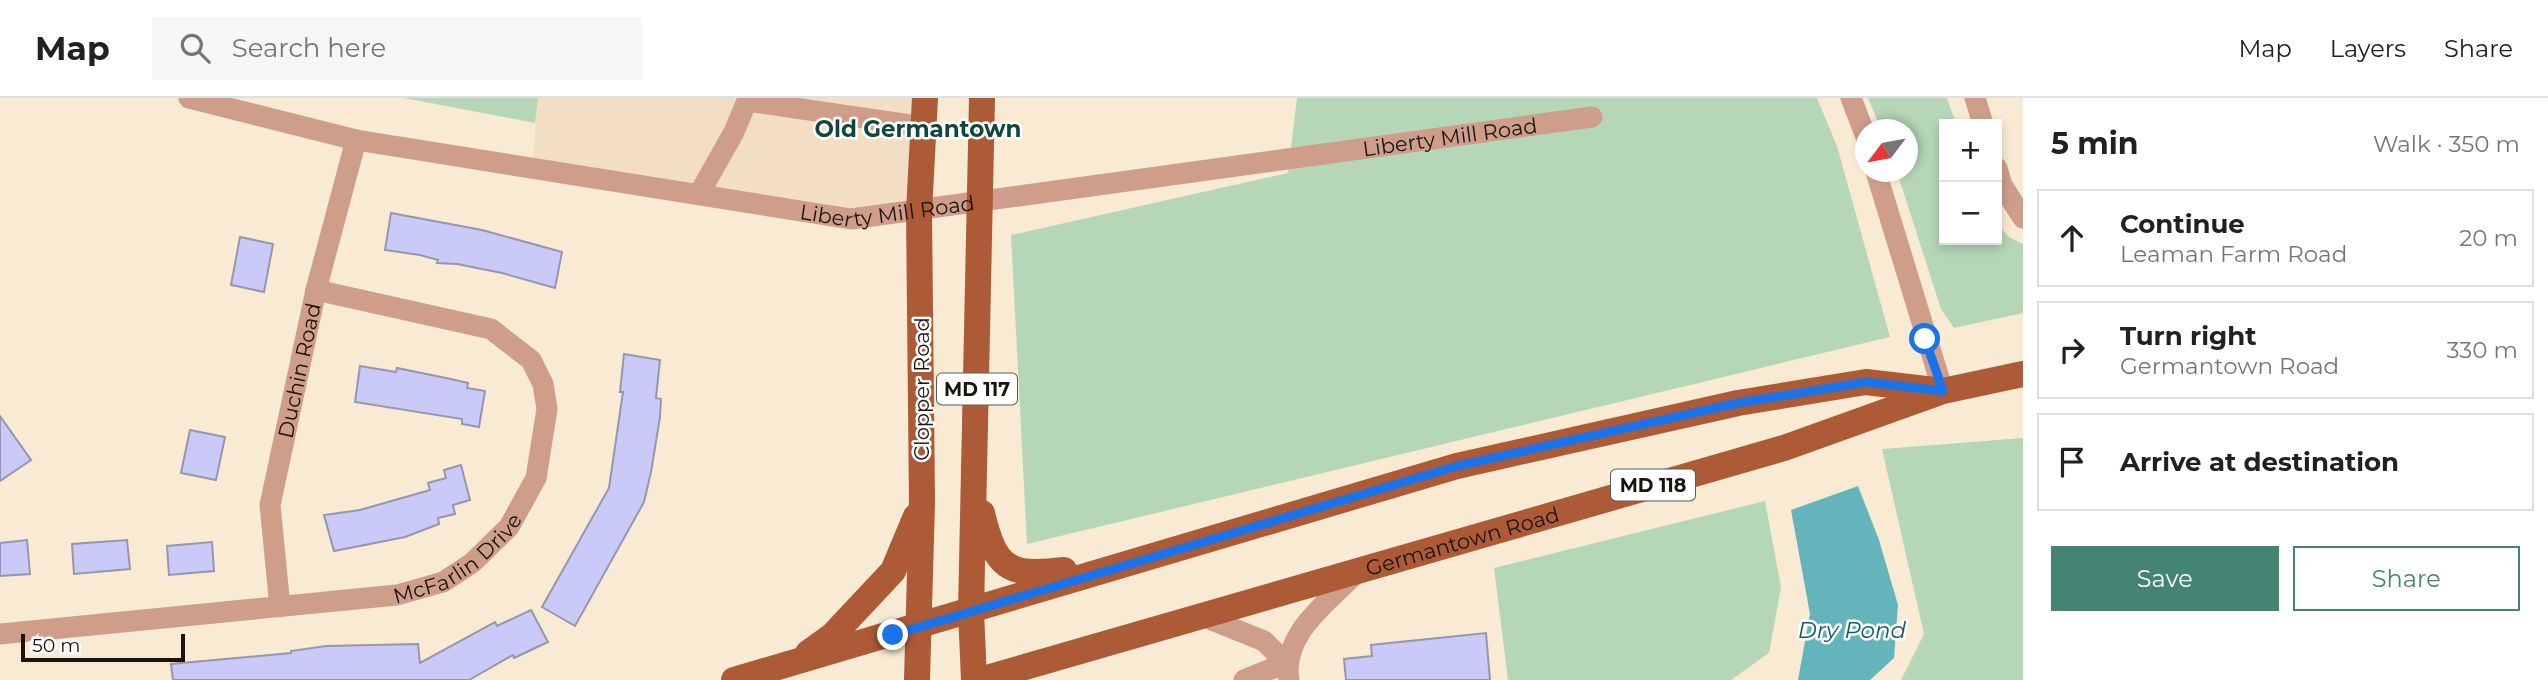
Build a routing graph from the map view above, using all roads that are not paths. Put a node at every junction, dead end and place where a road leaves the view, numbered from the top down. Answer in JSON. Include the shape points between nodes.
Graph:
{"nodes":[{"id":1,"x":189,"y":98,"type":"edge"},
{"id":2,"x":925,"y":98,"type":"edge"},
{"id":3,"x":982,"y":98,"type":"edge"},
{"id":4,"x":1850,"y":98,"type":"edge"},
{"id":5,"x":1975,"y":98,"type":"edge"},
{"id":6,"x":742,"y":99,"type":"edge"},
{"id":7,"x":775,"y":101,"type":"edge"},
{"id":8,"x":799,"y":103,"type":"edge"},
{"id":9,"x":831,"y":105,"type":"edge"},
{"id":10,"x":1592,"y":117,"type":"dead end"},
{"id":11,"x":1859,"y":119,"type":"edge"},
{"id":12,"x":1981,"y":119,"type":"edge"},
{"id":13,"x":924,"y":127,"type":"junction"},
{"id":14,"x":356,"y":140,"type":"junction"},
{"id":15,"x":1879,"y":182,"type":"edge"},
{"id":16,"x":2001,"y":182,"type":"edge"},
{"id":17,"x":699,"y":194,"type":"junction"},
{"id":18,"x":982,"y":202,"type":"junction"},
{"id":19,"x":919,"y":212,"type":"junction"},
{"id":20,"x":2023,"y":218,"type":"edge"},
{"id":21,"x":316,"y":290,"type":"junction"},
{"id":22,"x":2023,"y":374,"type":"edge"},
{"id":23,"x":1943,"y":391,"type":"junction"},
{"id":24,"x":975,"y":484,"type":"junction"},
{"id":25,"x":922,"y":502,"type":"junction"},
{"id":26,"x":1132,"y":562,"type":"junction"},
{"id":27,"x":1359,"y":570,"type":"junction"},
{"id":28,"x":280,"y":607,"type":"junction"},
{"id":29,"x":971,"y":611,"type":"junction"},
{"id":30,"x":1202,"y":616,"type":"junction"},
{"id":31,"x":918,"y":628,"type":"junction"},
{"id":32,"x":0,"y":634,"type":"edge"},
{"id":33,"x":792,"y":664,"type":"junction"},
{"id":34,"x":1287,"y":672,"type":"edge"},
{"id":35,"x":734,"y":680,"type":"edge"},
{"id":36,"x":917,"y":680,"type":"edge"},
{"id":37,"x":974,"y":680,"type":"edge"},
{"id":38,"x":980,"y":680,"type":"edge"},
{"id":39,"x":1244,"y":680,"type":"edge"}],
"edges":[{"from":1,"to":14,"type":"street","name":"Liberty Mill Road"},
{"from":2,"to":13,"type":"main road","name":"Clopper Road","number":"MD 117"},
{"from":3,"to":18,"type":"main road","number":"MD 117"},
{"from":4,"to":11,"type":"street"},
{"from":5,"to":12,"type":"street"},
{"from":6,"to":7,"type":"street"},
{"from":6,"to":17,"type":"street","via":[[734,132]]},
{"from":7,"to":8,"type":"street"},
{"from":8,"to":9,"type":"street"},
{"from":9,"to":13,"type":"street"},
{"from":10,"to":18,"type":"street","name":"Liberty Mill Road"},
{"from":13,"to":19,"type":"main road","name":"Clopper Road","number":"MD 117"},
{"from":14,"to":17,"type":"street","name":"Liberty Mill Road"},
{"from":14,"to":21,"type":"street","name":"Duchin Road"},
{"from":15,"to":23,"type":"street"},
{"from":16,"to":20,"type":"street"},
{"from":17,"to":19,"type":"street","name":"Liberty Mill Road","via":[[852,219]]},
{"from":18,"to":19,"type":"street","name":"Liberty Mill Road"},
{"from":18,"to":24,"type":"main road","number":"MD 117"},
{"from":19,"to":25,"type":"main road","name":"Clopper Road","number":"MD 117"},
{"from":21,"to":28,"type":"street","name":"Duchin Road","via":[[270,505]]},
{"from":21,"to":28,"type":"street","name":"McFarlin Drive","via":[[492,329],[531,360],[543,384],[547,409],[536,478],[509,527],[472,563],[443,582],[397,595]]},
{"from":22,"to":23,"type":"main road","name":"Germantown Road","number":"MD 118"},
{"from":23,"to":26,"type":"main road","name":"Germantown Road","number":"MD 118","via":[[1866,382],[1738,403],[1457,466]]},
{"from":23,"to":27,"type":"main road","name":"Germantown Road","number":"MD 118","via":[[1783,448]]},
{"from":24,"to":26,"type":"main road","via":[[988,542],[1002,563],[1031,574]]},
{"from":24,"to":29,"type":"main road","number":"MD 117"},
{"from":25,"to":31,"type":"main road","name":"Clopper Road","number":"MD 117"},
{"from":25,"to":33,"type":"main road","via":[[893,571],[833,635]]},
{"from":26,"to":29,"type":"main road","name":"Germantown Road","number":"MD 118"},
{"from":27,"to":30,"type":"main road","name":"Germantown Road","number":"MD 118"},
{"from":27,"to":34,"type":"street","via":[[1307,621]]},
{"from":28,"to":32,"type":"street","name":"McFarlin Drive"},
{"from":29,"to":31,"type":"main road","name":"Germantown Road","number":"MD 118"},
{"from":29,"to":37,"type":"main road","number":"MD 117"},
{"from":30,"to":34,"type":"street","via":[[1264,641]]},
{"from":30,"to":38,"type":"main road","name":"Germantown Road","number":"MD 118"},
{"from":31,"to":33,"type":"main road","name":"Germantown Road","number":"MD 118"},
{"from":31,"to":36,"type":"main road","name":"Clopper Road","number":"MD 117"},
{"from":33,"to":35,"type":"main road","name":"Germantown Road","number":"MD 118"},
{"from":34,"to":39,"type":"street"}]}
